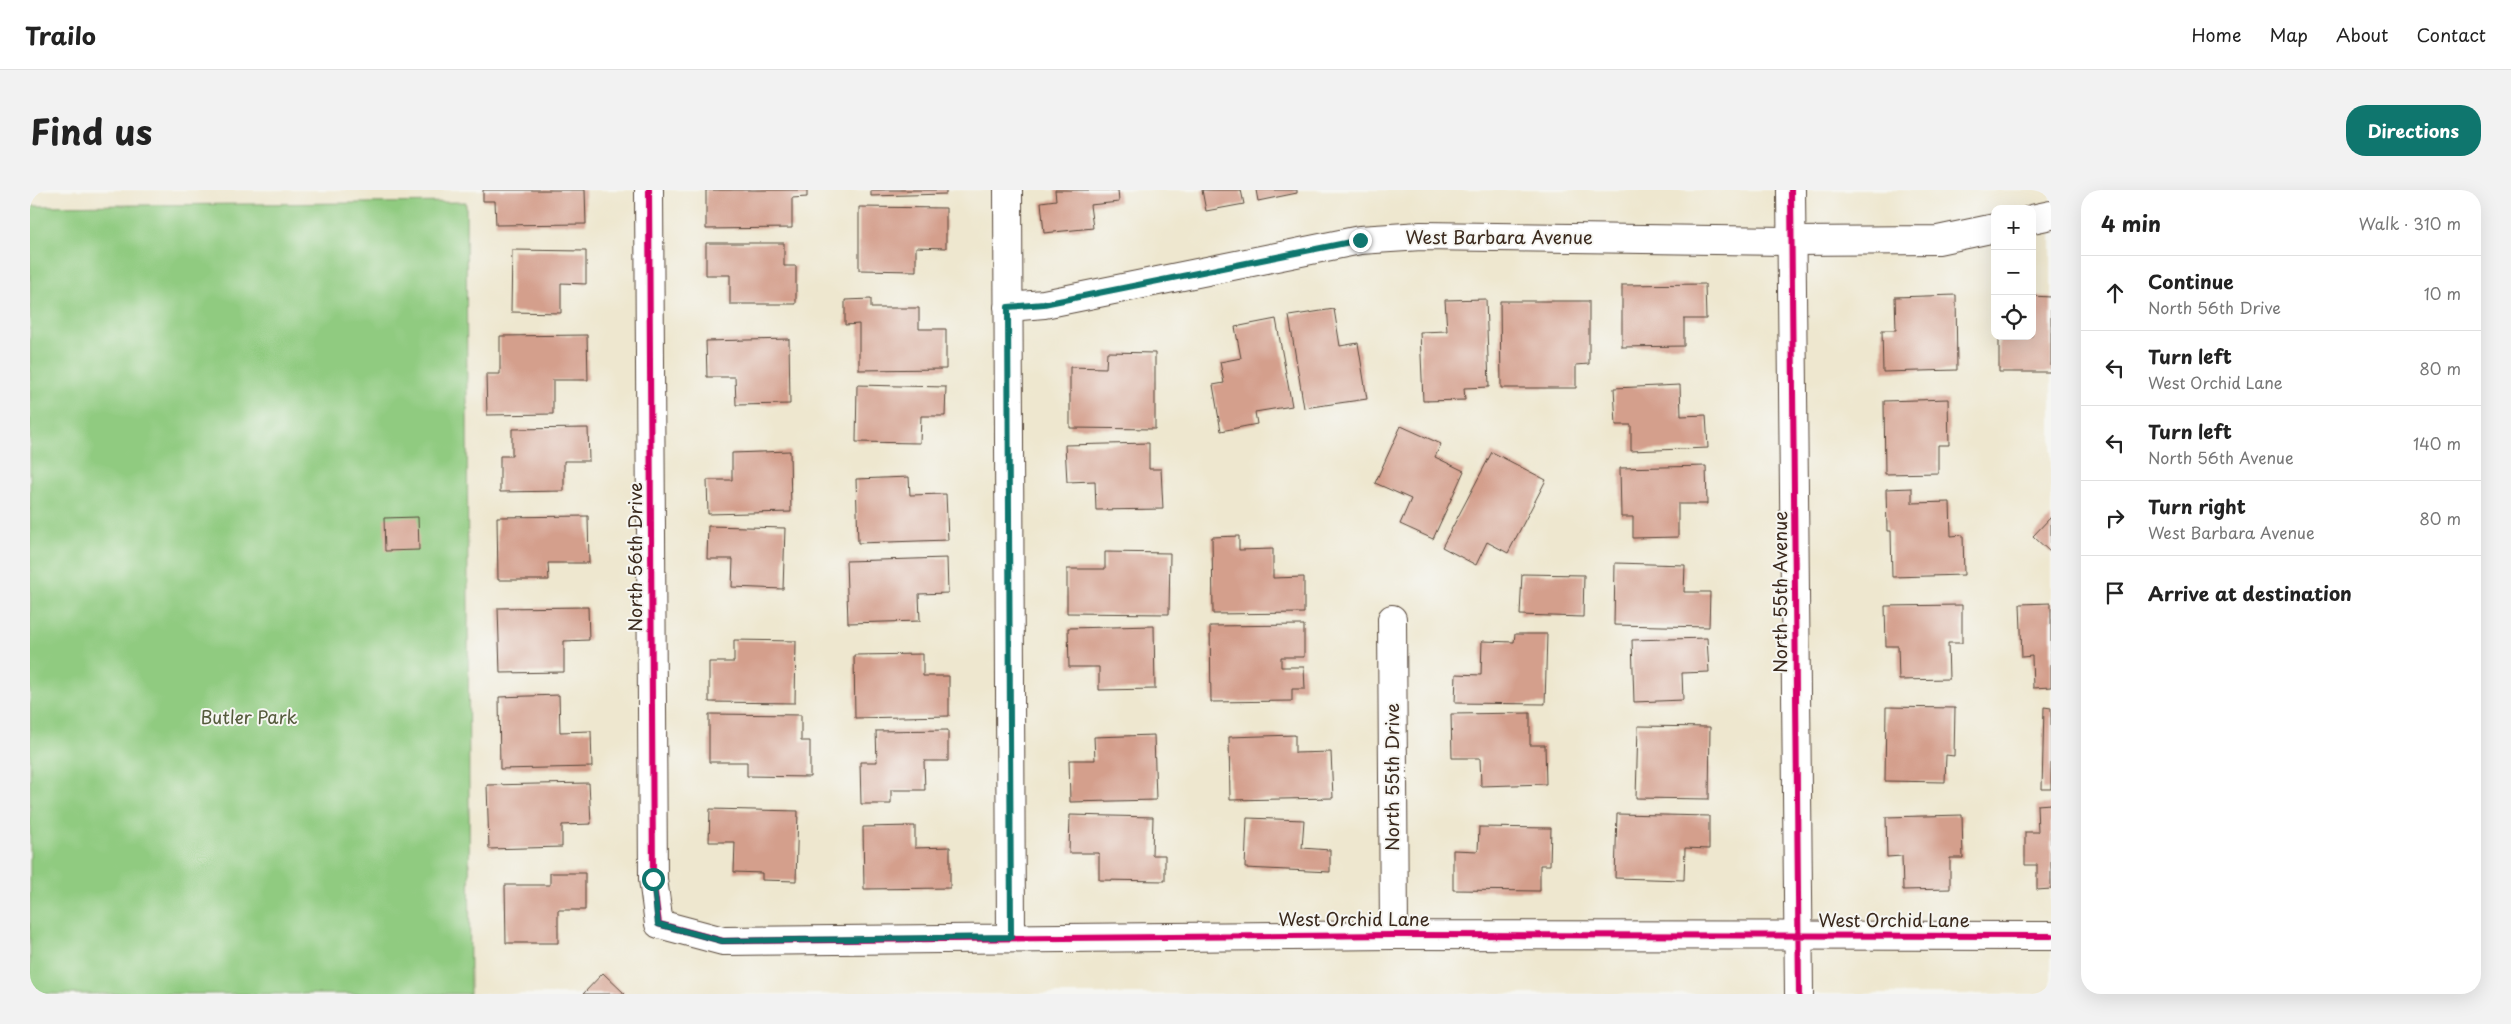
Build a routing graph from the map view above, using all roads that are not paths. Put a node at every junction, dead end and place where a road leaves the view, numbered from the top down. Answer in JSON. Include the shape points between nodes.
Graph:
{"nodes":[{"id":1,"x":649,"y":190,"type":"edge"},
{"id":2,"x":1008,"y":190,"type":"edge"},
{"id":3,"x":1791,"y":190,"type":"edge"},
{"id":4,"x":2051,"y":215,"type":"edge"},
{"id":5,"x":2036,"y":218,"type":"edge"},
{"id":6,"x":1991,"y":229,"type":"edge"},
{"id":7,"x":1791,"y":241,"type":"junction"},
{"id":8,"x":1008,"y":307,"type":"junction"},
{"id":9,"x":1392,"y":619,"type":"dead end"},
{"id":10,"x":658,"y":924,"type":"joint"},
{"id":11,"x":1394,"y":935,"type":"junction"},
{"id":12,"x":1798,"y":936,"type":"junction"},
{"id":13,"x":2051,"y":936,"type":"edge"},
{"id":14,"x":1011,"y":937,"type":"junction"},
{"id":15,"x":1799,"y":994,"type":"edge"}],
"edges":[{"from":1,"to":10,"type":"street","name":"North 56th Drive","via":[[653,879]]},
{"from":2,"to":8,"type":"street"},
{"from":3,"to":7,"type":"street","name":"North 55th Avenue"},
{"from":4,"to":5,"type":"street"},
{"from":6,"to":7,"type":"street","name":"West Barbara Avenue","via":[[1938,240]]},
{"from":7,"to":8,"type":"street","name":"West Barbara Avenue","via":[[1421,236],[1360,240],[1044,304]]},
{"from":7,"to":12,"type":"street","name":"North 55th Avenue"},
{"from":8,"to":14,"type":"street"},
{"from":9,"to":11,"type":"street","name":"North 55th Drive"},
{"from":10,"to":14,"type":"street","name":"West Orchid Lane","via":[[722,941]]},
{"from":11,"to":12,"type":"street","name":"West Orchid Lane"},
{"from":11,"to":14,"type":"street","name":"West Orchid Lane"},
{"from":12,"to":13,"type":"street","name":"West Orchid Lane"},
{"from":12,"to":15,"type":"street","name":"North 55th Avenue"}]}
